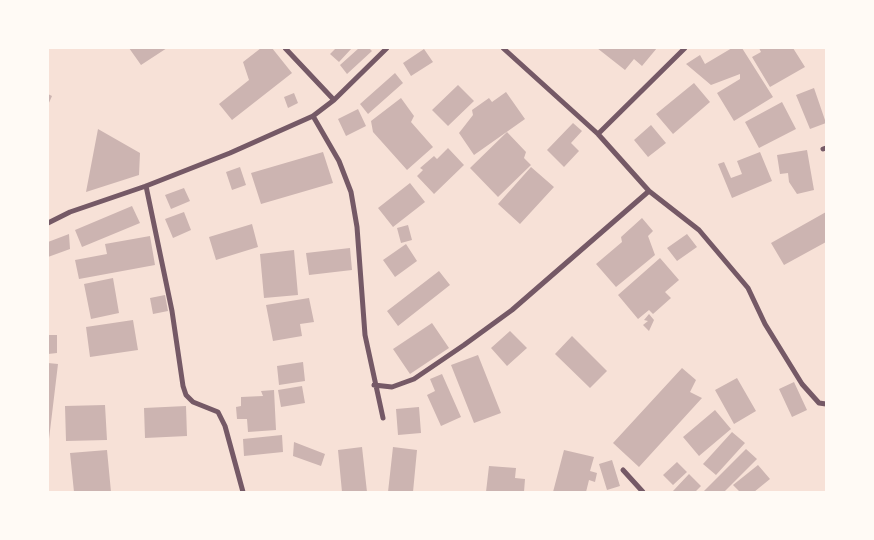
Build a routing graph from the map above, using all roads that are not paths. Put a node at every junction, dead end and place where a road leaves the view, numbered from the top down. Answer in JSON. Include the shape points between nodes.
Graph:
{"nodes":[{"id":1,"x":284,"y":48,"type":"edge"},
{"id":2,"x":387,"y":48,"type":"edge"},
{"id":3,"x":503,"y":48,"type":"edge"},
{"id":4,"x":685,"y":48,"type":"edge"},
{"id":5,"x":334,"y":100,"type":"junction"},
{"id":6,"x":313,"y":116,"type":"junction"},
{"id":7,"x":598,"y":134,"type":"junction"},
{"id":8,"x":146,"y":186,"type":"junction"},
{"id":9,"x":649,"y":191,"type":"junction"},
{"id":10,"x":48,"y":223,"type":"edge"},
{"id":11,"x":374,"y":385,"type":"junction"},
{"id":12,"x":826,"y":404,"type":"edge"},
{"id":13,"x":383,"y":418,"type":"dead end"},
{"id":14,"x":623,"y":470,"type":"dead end"},
{"id":15,"x":242,"y":492,"type":"edge"},
{"id":16,"x":643,"y":492,"type":"edge"}],
"edges":[{"from":1,"to":5,"type":"street"},
{"from":2,"to":5,"type":"street"},
{"from":3,"to":7,"type":"street"},
{"from":4,"to":7,"type":"street"},
{"from":5,"to":6,"type":"street"},
{"from":6,"to":8,"type":"street"},
{"from":6,"to":11,"type":"street","via":[[339,160],[350,192],[357,227],[365,336]]},
{"from":7,"to":9,"type":"street"},
{"from":8,"to":10,"type":"street","via":[[70,212]]},
{"from":8,"to":15,"type":"street","via":[[183,386],[193,402],[218,412],[226,426]]},
{"from":9,"to":11,"type":"street","via":[[512,310],[464,345],[414,379],[392,387]]},
{"from":9,"to":12,"type":"street","via":[[699,230],[748,288],[765,324],[802,384],[819,403]]},
{"from":11,"to":13,"type":"street"},
{"from":14,"to":16,"type":"street"}]}
